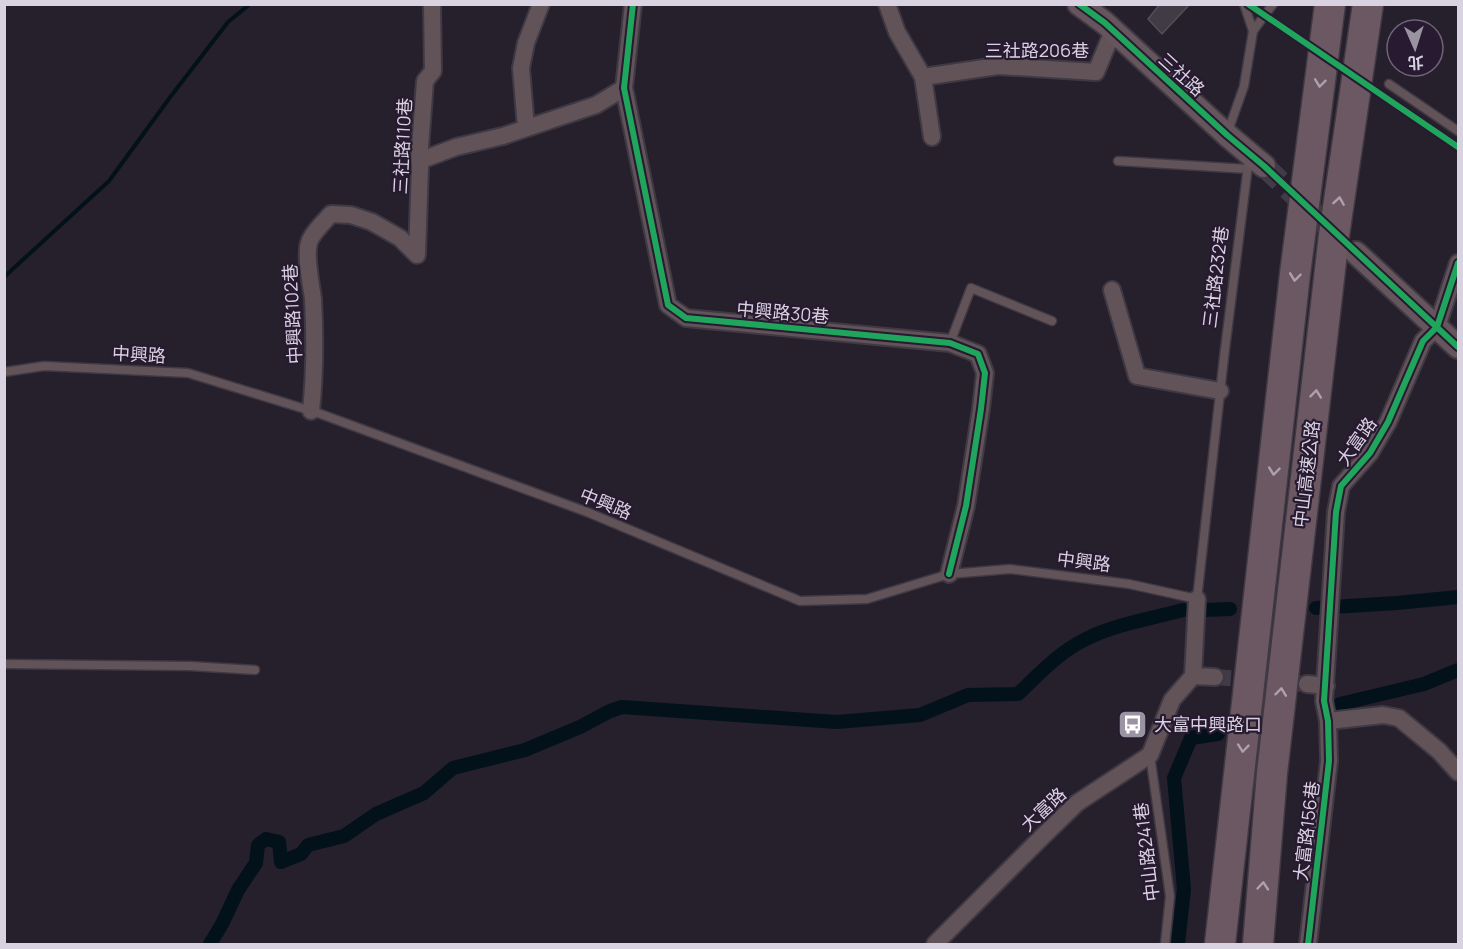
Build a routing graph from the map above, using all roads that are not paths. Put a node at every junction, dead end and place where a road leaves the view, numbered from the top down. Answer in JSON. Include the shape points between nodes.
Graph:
{"nodes":[{"id":1,"x":432,"y":4,"type":"edge"},
{"id":2,"x":541,"y":4,"type":"edge"},
{"id":3,"x":633,"y":4,"type":"edge"},
{"id":4,"x":887,"y":4,"type":"edge"},
{"id":5,"x":1080,"y":4,"type":"edge"},
{"id":6,"x":1244,"y":4,"type":"edge"},
{"id":7,"x":1274,"y":4,"type":"edge"},
{"id":8,"x":1330,"y":4,"type":"edge"},
{"id":9,"x":1368,"y":4,"type":"edge"},
{"id":10,"x":1113,"y":31,"type":"junction"},
{"id":11,"x":1253,"y":31,"type":"junction"},
{"id":12,"x":923,"y":77,"type":"junction"},
{"id":13,"x":1389,"y":84,"type":"dead end"},
{"id":14,"x":624,"y":88,"type":"junction"},
{"id":15,"x":526,"y":128,"type":"junction"},
{"id":16,"x":1458,"y":131,"type":"edge"},
{"id":17,"x":1227,"y":135,"type":"junction"},
{"id":18,"x":933,"y":137,"type":"dead end"},
{"id":19,"x":419,"y":161,"type":"junction"},
{"id":20,"x":1118,"y":161,"type":"dead end"},
{"id":21,"x":1254,"y":163,"type":"junction"},
{"id":22,"x":1356,"y":253,"type":"tunnel mouth"},
{"id":23,"x":417,"y":255,"type":"joint"},
{"id":24,"x":1458,"y":263,"type":"edge"},
{"id":25,"x":1112,"y":290,"type":"dead end"},
{"id":26,"x":1052,"y":321,"type":"dead end"},
{"id":27,"x":1437,"y":327,"type":"junction"},
{"id":28,"x":950,"y":343,"type":"junction"},
{"id":29,"x":1458,"y":347,"type":"edge"},
{"id":30,"x":4,"y":372,"type":"edge"},
{"id":31,"x":1221,"y":391,"type":"junction"},
{"id":32,"x":310,"y":411,"type":"junction"},
{"id":33,"x":949,"y":574,"type":"junction"},
{"id":34,"x":1197,"y":599,"type":"junction"},
{"id":35,"x":4,"y":664,"type":"edge"},
{"id":36,"x":255,"y":670,"type":"dead end"},
{"id":37,"x":1193,"y":676,"type":"junction"},
{"id":38,"x":1215,"y":677,"type":"tunnel mouth"},
{"id":39,"x":1306,"y":684,"type":"tunnel mouth"},
{"id":40,"x":1326,"y":686,"type":"junction"},
{"id":41,"x":1328,"y":721,"type":"junction"},
{"id":42,"x":1150,"y":755,"type":"junction"},
{"id":43,"x":1458,"y":772,"type":"edge"},
{"id":44,"x":935,"y":945,"type":"edge"},
{"id":45,"x":1166,"y":945,"type":"edge"},
{"id":46,"x":1220,"y":945,"type":"edge"},
{"id":47,"x":1258,"y":945,"type":"edge"},
{"id":48,"x":1308,"y":945,"type":"edge"}],
"edges":[{"from":1,"to":19,"type":"street","name":"三社路110巷","via":[[433,71],[425,81]]},
{"from":2,"to":15,"type":"street","via":[[521,68]]},
{"from":3,"to":14,"type":"street","name":"中興路30巷"},
{"from":4,"to":12,"type":"street","via":[[897,32]]},
{"from":5,"to":10,"type":"street","name":"三社路"},
{"from":6,"to":11,"type":"lane"},
{"from":7,"to":11,"type":"lane"},
{"from":8,"to":46,"type":"highway","name":"中山高速公路","one_way":true,"via":[[1295,274]]},
{"from":47,"to":9,"type":"highway","name":"中山高速公路","one_way":true,"via":[[1272,773],[1332,246]]},
{"from":10,"to":12,"type":"street","name":"三社路206巷","via":[[1096,72],[998,66]]},
{"from":10,"to":17,"type":"street","name":"三社路"},
{"from":11,"to":17,"type":"lane","via":[[1244,86]]},
{"from":12,"to":18,"type":"street"},
{"from":13,"to":16,"type":"lane"},
{"from":14,"to":15,"type":"street","via":[[596,105]]},
{"from":14,"to":28,"type":"street","name":"中興路30巷","via":[[668,305],[686,318]]},
{"from":15,"to":19,"type":"street"},
{"from":17,"to":21,"type":"street","name":"三社路"},
{"from":19,"to":23,"type":"street","name":"三社路110巷"},
{"from":20,"to":21,"type":"lane"},
{"from":21,"to":31,"type":"lane","name":"三社路232巷"},
{"from":22,"to":27,"type":"street"},
{"from":23,"to":32,"type":"street","name":"中興路102巷","via":[[400,238],[351,215],[331,214],[309,240],[315,348]]},
{"from":24,"to":27,"type":"street","name":"大富路"},
{"from":25,"to":31,"type":"street","via":[[1137,376]]},
{"from":26,"to":28,"type":"lane","via":[[971,288]]},
{"from":27,"to":29,"type":"street"},
{"from":27,"to":40,"type":"street","name":"大富路","via":[[1424,341],[1370,453],[1341,486],[1336,512]]},
{"from":28,"to":33,"type":"street","name":"中興路30巷","via":[[978,354],[985,373],[966,506]]},
{"from":30,"to":32,"type":"lane","name":"中興路","via":[[44,366],[188,373]]},
{"from":31,"to":34,"type":"lane","name":"三社路232巷"},
{"from":32,"to":33,"type":"lane","name":"中興路","via":[[588,512],[800,601],[867,599]]},
{"from":33,"to":34,"type":"lane","name":"中興路","via":[[1010,569],[1129,584]]},
{"from":34,"to":37,"type":"street"},
{"from":35,"to":36,"type":"lane"},
{"from":37,"to":38,"type":"street"},
{"from":37,"to":42,"type":"street","via":[[1172,700]]},
{"from":39,"to":40,"type":"street"},
{"from":40,"to":41,"type":"street","name":"大富路"},
{"from":41,"to":43,"type":"street","via":[[1383,715],[1399,718]]},
{"from":41,"to":48,"type":"street","name":"大富路156巷","via":[[1329,761]]},
{"from":42,"to":44,"type":"street","name":"大富路","via":[[1077,803]]},
{"from":42,"to":45,"type":"lane","name":"中山路241巷","via":[[1170,896]]}]}
